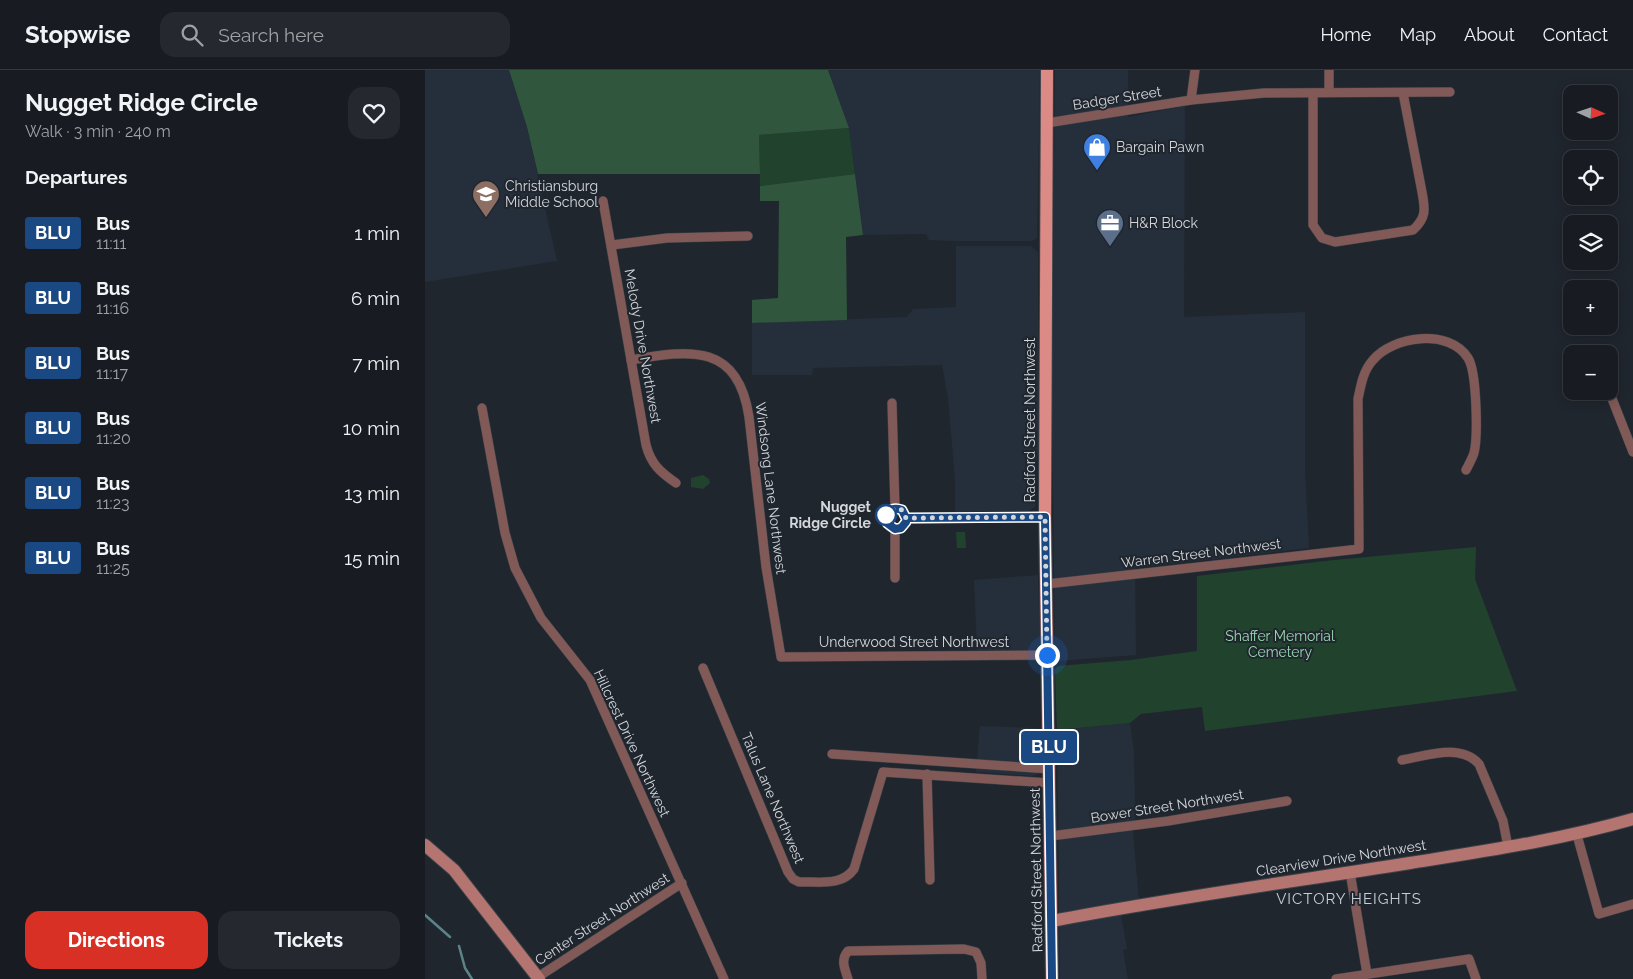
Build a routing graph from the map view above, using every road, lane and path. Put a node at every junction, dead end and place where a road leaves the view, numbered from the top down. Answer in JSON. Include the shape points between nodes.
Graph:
{"nodes":[{"id":1,"x":1047,"y":70,"type":"edge"},
{"id":2,"x":1195,"y":70,"type":"edge"},
{"id":3,"x":1329,"y":70,"type":"edge"},
{"id":4,"x":1329,"y":92,"type":"junction"},
{"id":5,"x":1450,"y":92,"type":"dead end"},
{"id":6,"x":1313,"y":93,"type":"junction"},
{"id":7,"x":1403,"y":93,"type":"junction"},
{"id":8,"x":1191,"y":100,"type":"junction"},
{"id":9,"x":1047,"y":123,"type":"junction"},
{"id":10,"x":603,"y":201,"type":"dead end"},
{"id":11,"x":748,"y":236,"type":"dead end"},
{"id":12,"x":612,"y":245,"type":"junction"},
{"id":13,"x":631,"y":360,"type":"junction"},
{"id":14,"x":1613,"y":400,"type":"edge"},
{"id":15,"x":893,"y":403,"type":"dead end"},
{"id":16,"x":482,"y":408,"type":"dead end"},
{"id":17,"x":1633,"y":452,"type":"edge"},
{"id":18,"x":1466,"y":470,"type":"dead end"},
{"id":19,"x":676,"y":483,"type":"dead end"},
{"id":20,"x":895,"y":508,"type":"junction"},
{"id":21,"x":1045,"y":517,"type":"junction"},
{"id":22,"x":906,"y":518,"type":"junction"},
{"id":23,"x":895,"y":529,"type":"junction"},
{"id":24,"x":895,"y":578,"type":"dead end"},
{"id":25,"x":1047,"y":584,"type":"junction"},
{"id":26,"x":1047,"y":655,"type":"junction"},
{"id":27,"x":781,"y":656,"type":"joint"},
{"id":28,"x":703,"y":668,"type":"dead end"},
{"id":29,"x":832,"y":754,"type":"dead end"},
{"id":30,"x":1402,"y":760,"type":"dead end"},
{"id":31,"x":1050,"y":770,"type":"junction"},
{"id":32,"x":927,"y":774,"type":"junction"},
{"id":33,"x":1050,"y":783,"type":"junction"},
{"id":34,"x":1287,"y":801,"type":"dead end"},
{"id":35,"x":1633,"y":819,"type":"edge"},
{"id":36,"x":1577,"y":834,"type":"junction"},
{"id":37,"x":1051,"y":836,"type":"junction"},
{"id":38,"x":425,"y":845,"type":"edge"},
{"id":39,"x":1508,"y":847,"type":"junction"},
{"id":40,"x":1351,"y":872,"type":"junction"},
{"id":41,"x":930,"y":880,"type":"dead end"},
{"id":42,"x":682,"y":883,"type":"junction"},
{"id":43,"x":1633,"y":904,"type":"edge"},
{"id":44,"x":1052,"y":921,"type":"junction"},
{"id":45,"x":1367,"y":974,"type":"junction"},
{"id":46,"x":539,"y":978,"type":"edge"},
{"id":47,"x":724,"y":979,"type":"edge"},
{"id":48,"x":848,"y":979,"type":"edge"},
{"id":49,"x":982,"y":979,"type":"edge"},
{"id":50,"x":1052,"y":979,"type":"edge"},
{"id":51,"x":1336,"y":979,"type":"edge"},
{"id":52,"x":1476,"y":979,"type":"edge"}],
"edges":[{"from":1,"to":9,"type":"main road","name":"Radford Street Northwest"},
{"from":2,"to":8,"type":"street"},
{"from":3,"to":4,"type":"street"},
{"from":4,"to":6,"type":"street","name":"Badger Street"},
{"from":4,"to":7,"type":"street","name":"Badger Street"},
{"from":5,"to":7,"type":"street","name":"Badger Street"},
{"from":6,"to":7,"type":"street","via":[[1313,225],[1322,238],[1335,242],[1413,230],[1423,221],[1422,192]]},
{"from":6,"to":8,"type":"street","name":"Badger Street","via":[[1264,92]]},
{"from":8,"to":9,"type":"street","name":"Badger Street"},
{"from":9,"to":21,"type":"main road","name":"Radford Street Northwest"},
{"from":10,"to":12,"type":"street","name":"Melody Drive Northwest"},
{"from":11,"to":12,"type":"street","via":[[667,238]]},
{"from":12,"to":13,"type":"street","name":"Melody Drive Northwest"},
{"from":13,"to":19,"type":"street","name":"Melody Drive Northwest","via":[[650,461]]},
{"from":13,"to":27,"type":"street","name":"Windsong Lane Northwest","via":[[656,355],[702,355],[729,367],[739,380],[748,410]]},
{"from":14,"to":17,"type":"street"},
{"from":15,"to":20,"type":"street"},
{"from":16,"to":42,"type":"street","name":"Hillcrest Drive Northwest","via":[[505,533],[515,568],[541,618],[590,680]]},
{"from":18,"to":25,"type":"street","name":"Warren Street Northwest","via":[[1474,451],[1475,413],[1475,386],[1468,358],[1460,349],[1443,340],[1420,339],[1389,348],[1373,359],[1365,372],[1358,399],[1359,548]]},
{"from":20,"to":22,"type":"street","via":[[902,510]]},
{"from":20,"to":23,"type":"street","via":[[885,517]]},
{"from":21,"to":22,"type":"street"},
{"from":21,"to":25,"type":"main road","name":"Radford Street Northwest"},
{"from":22,"to":23,"type":"street","via":[[904,525]]},
{"from":23,"to":24,"type":"street"},
{"from":25,"to":26,"type":"main road","name":"Radford Street Northwest"},
{"from":26,"to":27,"type":"street","name":"Underwood Street Northwest"},
{"from":26,"to":31,"type":"main road","name":"Radford Street Northwest"},
{"from":28,"to":32,"type":"street","name":"Talus Lane Northwest","via":[[789,872],[799,882],[840,881],[848,877],[854,869],[883,772]]},
{"from":29,"to":31,"type":"street"},
{"from":30,"to":39,"type":"street","via":[[1455,752],[1475,759],[1503,821]]},
{"from":31,"to":33,"type":"main road","name":"Radford Street Northwest"},
{"from":32,"to":33,"type":"street","name":"Talus Lane Northwest"},
{"from":32,"to":41,"type":"street"},
{"from":33,"to":37,"type":"main road","name":"Radford Street Northwest"},
{"from":34,"to":37,"type":"street","name":"Bower Street Northwest"},
{"from":35,"to":36,"type":"street","name":"Clearview Drive Northwest"},
{"from":36,"to":39,"type":"street","name":"Clearview Drive Northwest"},
{"from":36,"to":43,"type":"street","via":[[1599,914]]},
{"from":37,"to":44,"type":"main road","name":"Radford Street Northwest"},
{"from":38,"to":46,"type":"street","via":[[454,870]]},
{"from":39,"to":40,"type":"street","name":"Clearview Drive Northwest"},
{"from":40,"to":44,"type":"street","name":"Clearview Drive Northwest","via":[[1140,904]]},
{"from":40,"to":45,"type":"street"},
{"from":42,"to":46,"type":"street","name":"Center Street Northwest"},
{"from":42,"to":47,"type":"street","name":"Hillcrest Drive Northwest"},
{"from":44,"to":50,"type":"main road","name":"Radford Street Northwest"},
{"from":45,"to":51,"type":"street"},
{"from":45,"to":52,"type":"street","via":[[1469,959]]},
{"from":48,"to":49,"type":"street","via":[[843,962],[848,951],[964,949],[975,952],[981,963]]}]}
